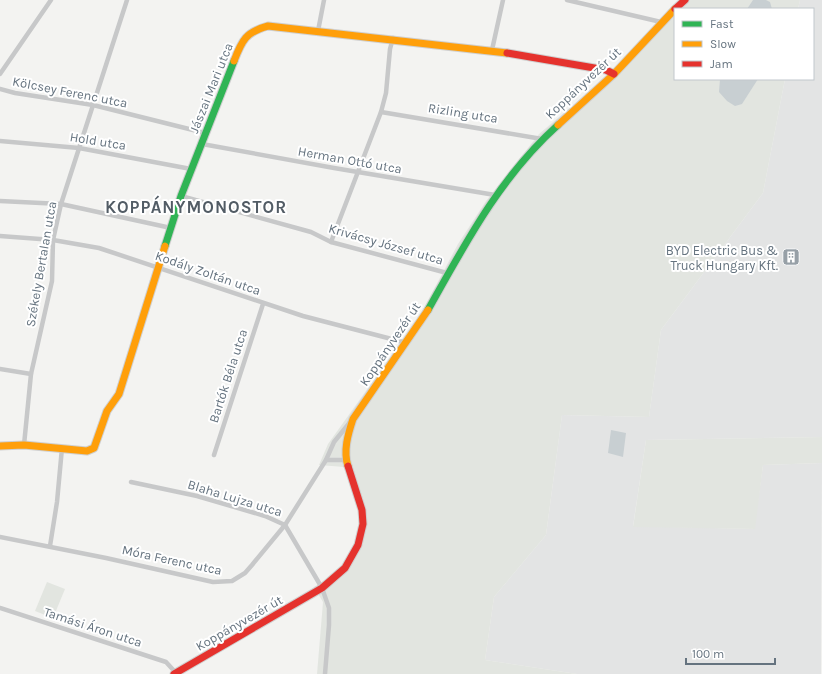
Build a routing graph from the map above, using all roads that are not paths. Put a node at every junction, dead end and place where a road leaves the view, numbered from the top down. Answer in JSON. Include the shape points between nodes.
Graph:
{"nodes":[{"id":1,"x":51,"y":0,"type":"edge"},
{"id":2,"x":127,"y":0,"type":"edge"},
{"id":3,"x":324,"y":0,"type":"edge"},
{"id":4,"x":503,"y":0,"type":"edge"},
{"id":5,"x":568,"y":0,"type":"edge"},
{"id":6,"x":685,"y":0,"type":"edge"},
{"id":7,"x":676,"y":8,"type":"edge"},
{"id":8,"x":674,"y":10,"type":"edge"},
{"id":9,"x":662,"y":22,"type":"junction"},
{"id":10,"x":318,"y":31,"type":"junction"},
{"id":11,"x":393,"y":38,"type":"junction"},
{"id":12,"x":492,"y":50,"type":"junction"},
{"id":13,"x":0,"y":74,"type":"edge"},
{"id":14,"x":614,"y":74,"type":"junction"},
{"id":15,"x":0,"y":89,"type":"edge"},
{"id":16,"x":93,"y":105,"type":"junction"},
{"id":17,"x":381,"y":112,"type":"junction"},
{"id":18,"x":205,"y":133,"type":"junction"},
{"id":19,"x":542,"y":139,"type":"junction"},
{"id":20,"x":0,"y":141,"type":"edge"},
{"id":21,"x":202,"y":144,"type":"junction"},
{"id":22,"x":79,"y":148,"type":"junction"},
{"id":23,"x":191,"y":169,"type":"junction"},
{"id":24,"x":358,"y":172,"type":"junction"},
{"id":25,"x":181,"y":196,"type":"junction"},
{"id":26,"x":495,"y":196,"type":"junction"},
{"id":27,"x":0,"y":201,"type":"edge"},
{"id":28,"x":62,"y":204,"type":"junction"},
{"id":29,"x":171,"y":228,"type":"junction"},
{"id":30,"x":0,"y":236,"type":"edge"},
{"id":31,"x":54,"y":240,"type":"junction"},
{"id":32,"x":331,"y":242,"type":"junction"},
{"id":33,"x":159,"y":269,"type":"junction"},
{"id":34,"x":447,"y":273,"type":"junction"},
{"id":35,"x":263,"y":304,"type":"junction"},
{"id":36,"x":407,"y":342,"type":"junction"},
{"id":37,"x":0,"y":370,"type":"edge"},
{"id":38,"x":30,"y":374,"type":"junction"},
{"id":39,"x":353,"y":419,"type":"junction"},
{"id":40,"x":24,"y":445,"type":"junction"},
{"id":41,"x":0,"y":446,"type":"edge"},
{"id":42,"x":62,"y":448,"type":"junction"},
{"id":43,"x":214,"y":456,"type":"dead end"},
{"id":44,"x":326,"y":460,"type":"junction"},
{"id":45,"x":346,"y":460,"type":"junction"},
{"id":46,"x":131,"y":482,"type":"dead end"},
{"id":47,"x":285,"y":525,"type":"junction"},
{"id":48,"x":0,"y":537,"type":"edge"},
{"id":49,"x":50,"y":546,"type":"junction"},
{"id":50,"x":322,"y":588,"type":"junction"},
{"id":51,"x":0,"y":608,"type":"edge"},
{"id":52,"x":175,"y":674,"type":"edge"},
{"id":53,"x":326,"y":674,"type":"edge"}],
"edges":[{"from":1,"to":13,"type":"street"},
{"from":2,"to":16,"type":"street","name":"Székely Bertalan utca"},
{"from":3,"to":10,"type":"street"},
{"from":4,"to":12,"type":"street"},
{"from":5,"to":9,"type":"street"},
{"from":6,"to":7,"type":"street","name":"Koppányvezér út"},
{"from":8,"to":9,"type":"street","name":"Koppányvezér út"},
{"from":9,"to":14,"type":"street","name":"Koppányvezér út"},
{"from":10,"to":11,"type":"street","name":"Jászai Mari utca"},
{"from":10,"to":18,"type":"street","name":"Jászai Mari utca","via":[[268,26],[253,30],[240,45]]},
{"from":11,"to":12,"type":"street","name":"Jászai Mari utca"},
{"from":11,"to":17,"type":"street"},
{"from":12,"to":14,"type":"street","name":"Jászai Mari utca","via":[[606,70]]},
{"from":14,"to":19,"type":"street","name":"Koppányvezér út"},
{"from":15,"to":16,"type":"street","name":"Kölcsey Ferenc utca","via":[[15,94]]},
{"from":16,"to":18,"type":"street","name":"Kölcsey Ferenc utca"},
{"from":16,"to":22,"type":"street","name":"Székely Bertalan utca"},
{"from":17,"to":19,"type":"street","name":"Rizling utca"},
{"from":17,"to":24,"type":"street"},
{"from":18,"to":21,"type":"street","name":"Jászai Mari utca"},
{"from":19,"to":26,"type":"street","name":"Koppányvezér út"},
{"from":20,"to":22,"type":"street","name":"Hold utca"},
{"from":21,"to":23,"type":"street","name":"Jászai Mari utca"},
{"from":21,"to":24,"type":"street","name":"Herman Ottó utca"},
{"from":22,"to":23,"type":"street","name":"Hold utca"},
{"from":22,"to":28,"type":"street","name":"Székely Bertalan utca"},
{"from":23,"to":25,"type":"street","name":"Jászai Mari utca"},
{"from":24,"to":26,"type":"street","name":"Herman Ottó utca"},
{"from":24,"to":32,"type":"street"},
{"from":25,"to":29,"type":"street","name":"Jászai Mari utca"},
{"from":25,"to":32,"type":"street","name":"Krivácsy József utca","via":[[311,232]]},
{"from":26,"to":34,"type":"street","name":"Koppányvezér út"},
{"from":27,"to":28,"type":"street"},
{"from":28,"to":29,"type":"street"},
{"from":28,"to":31,"type":"street","name":"Székely Bertalan utca"},
{"from":29,"to":33,"type":"street","name":"Jászai Mari utca"},
{"from":30,"to":31,"type":"street","name":"Kodály Zoltán utca"},
{"from":31,"to":33,"type":"street","name":"Kodály Zoltán utca","via":[[99,248]]},
{"from":31,"to":38,"type":"street","name":"Székely Bertalan utca","via":[[52,281]]},
{"from":32,"to":34,"type":"street","name":"Krivácsy József utca"},
{"from":33,"to":35,"type":"street","name":"Kodály Zoltán utca"},
{"from":33,"to":42,"type":"street","name":"Jászai Mari utca","via":[[118,394],[107,411],[94,448],[87,451]]},
{"from":34,"to":36,"type":"street","name":"Koppányvezér út","via":[[423,320]]},
{"from":35,"to":36,"type":"street","name":"Kodály Zoltán utca"},
{"from":35,"to":43,"type":"street","name":"Bartók Béla utca"},
{"from":36,"to":39,"type":"street","name":"Koppányvezér út"},
{"from":37,"to":38,"type":"street"},
{"from":38,"to":40,"type":"street","name":"Székely Bertalan utca"},
{"from":39,"to":44,"type":"street","name":"Móra Ferenc utca","via":[[338,437]]},
{"from":39,"to":45,"type":"street","name":"Koppányvezér út","via":[[347,439]]},
{"from":40,"to":41,"type":"street"},
{"from":40,"to":42,"type":"street"},
{"from":42,"to":49,"type":"street"},
{"from":44,"to":45,"type":"street"},
{"from":44,"to":47,"type":"street","name":"Móra Ferenc utca"},
{"from":45,"to":50,"type":"street","name":"Koppányvezér út","via":[[362,510],[360,540],[349,562]]},
{"from":46,"to":47,"type":"street","name":"Blaha Lujza utca","via":[[197,496],[265,516]]},
{"from":47,"to":49,"type":"street","name":"Móra Ferenc utca","via":[[245,573],[225,582],[213,582]]},
{"from":47,"to":50,"type":"street","name":"Blaha Lujza utca"},
{"from":48,"to":49,"type":"street","name":"Móra Ferenc utca"},
{"from":50,"to":52,"type":"street","name":"Koppányvezér út"},
{"from":50,"to":53,"type":"street","name":"Blaha Lujza utca","via":[[330,616]]},
{"from":51,"to":52,"type":"street","name":"Tamási Áron utca","via":[[166,662]]}]}
